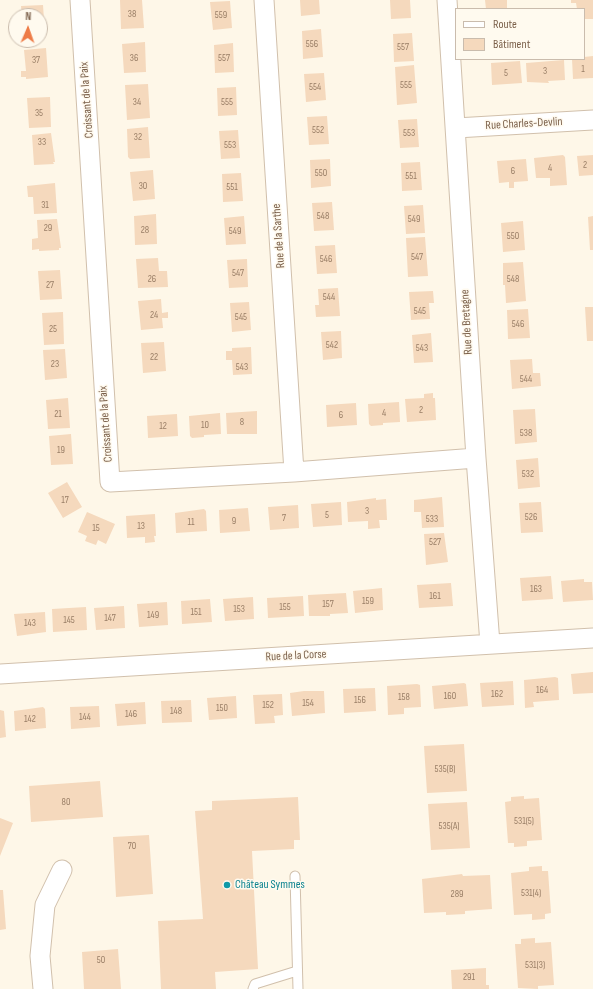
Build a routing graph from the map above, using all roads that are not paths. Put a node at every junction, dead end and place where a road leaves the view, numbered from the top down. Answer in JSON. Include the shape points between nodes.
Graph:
{"nodes":[{"id":1,"x":80,"y":0,"type":"edge"},
{"id":2,"x":264,"y":0,"type":"edge"},
{"id":3,"x":447,"y":0,"type":"edge"},
{"id":4,"x":593,"y":120,"type":"edge"},
{"id":5,"x":456,"y":128,"type":"junction"},
{"id":6,"x":476,"y":458,"type":"junction"},
{"id":7,"x":294,"y":472,"type":"junction"},
{"id":8,"x":593,"y":638,"type":"edge"},
{"id":9,"x":490,"y":644,"type":"junction"},
{"id":10,"x":0,"y":674,"type":"edge"},
{"id":11,"x":62,"y":870,"type":"dead end"},
{"id":12,"x":296,"y":876,"type":"dead end"},
{"id":13,"x":297,"y":971,"type":"junction"},
{"id":14,"x":43,"y":989,"type":"edge"},
{"id":15,"x":253,"y":989,"type":"edge"},
{"id":16,"x":298,"y":989,"type":"edge"}],
"edges":[{"from":1,"to":7,"type":"street","name":"Croissant de la Paix","via":[[110,482]]},
{"from":2,"to":7,"type":"street","name":"Rue de la Sarthe"},
{"from":3,"to":5,"type":"street","name":"Rue de Bretagne"},
{"from":4,"to":5,"type":"street","name":"Rue Charles-Devlin"},
{"from":5,"to":6,"type":"street","name":"Rue de Bretagne"},
{"from":6,"to":7,"type":"street","name":"Croissant de la Paix"},
{"from":6,"to":9,"type":"street","name":"Rue de Bretagne"},
{"from":8,"to":9,"type":"street","name":"Rue de la Corse"},
{"from":9,"to":10,"type":"street","name":"Rue de la Corse"},
{"from":11,"to":14,"type":"street","via":[[45,905],[40,956]]},
{"from":12,"to":13,"type":"lane"},
{"from":13,"to":15,"type":"lane","via":[[255,984]]},
{"from":13,"to":16,"type":"lane"}]}
